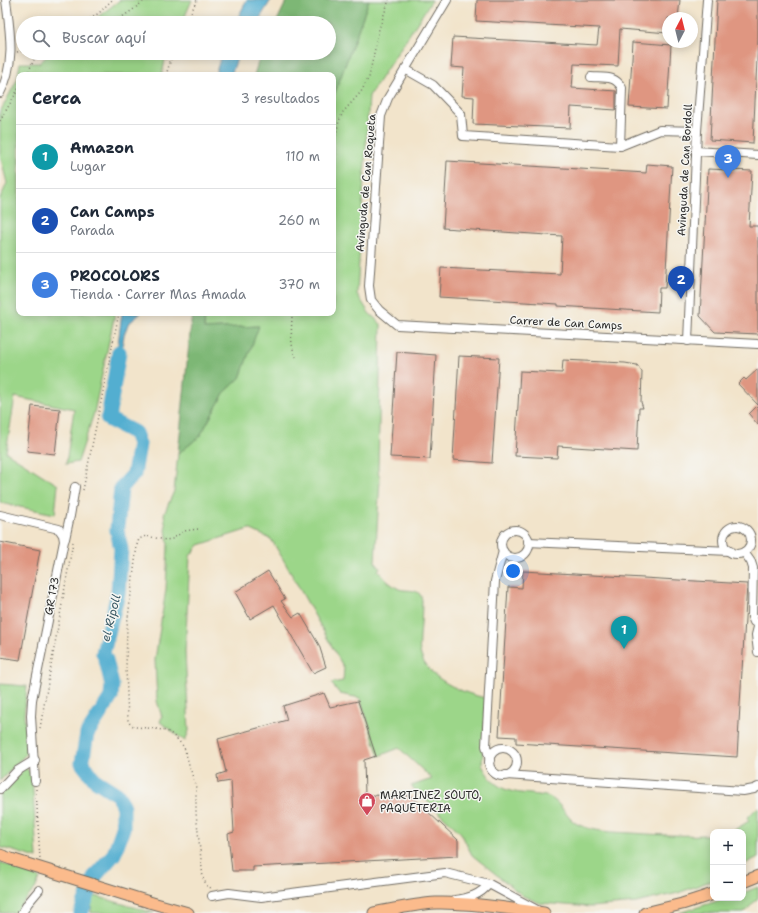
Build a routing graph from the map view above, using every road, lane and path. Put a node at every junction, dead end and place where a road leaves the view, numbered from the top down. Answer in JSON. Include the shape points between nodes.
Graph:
{"nodes":[{"id":1,"x":6,"y":0,"type":"edge"},
{"id":2,"x":112,"y":0,"type":"edge"},
{"id":3,"x":145,"y":0,"type":"edge"},
{"id":4,"x":197,"y":0,"type":"edge"},
{"id":5,"x":389,"y":0,"type":"edge"},
{"id":6,"x":447,"y":0,"type":"edge"},
{"id":7,"x":707,"y":0,"type":"edge"},
{"id":8,"x":94,"y":16,"type":"edge"},
{"id":9,"x":124,"y":16,"type":"edge"},
{"id":10,"x":189,"y":16,"type":"edge"},
{"id":11,"x":34,"y":60,"type":"edge"},
{"id":12,"x":169,"y":62,"type":"edge"},
{"id":13,"x":405,"y":69,"type":"junction"},
{"id":14,"x":28,"y":72,"type":"edge"},
{"id":15,"x":167,"y":72,"type":"edge"},
{"id":16,"x":592,"y":77,"type":"dead end"},
{"id":17,"x":16,"y":93,"type":"edge"},
{"id":18,"x":0,"y":94,"type":"edge"},
{"id":19,"x":0,"y":121,"type":"edge"},
{"id":20,"x":697,"y":131,"type":"junction"},
{"id":21,"x":336,"y":134,"type":"edge"},
{"id":22,"x":620,"y":146,"type":"junction"},
{"id":23,"x":696,"y":151,"type":"junction"},
{"id":24,"x":758,"y":155,"type":"edge"},
{"id":25,"x":379,"y":310,"type":"joint"},
{"id":26,"x":118,"y":316,"type":"edge"},
{"id":27,"x":292,"y":316,"type":"edge"},
{"id":28,"x":688,"y":340,"type":"junction"},
{"id":29,"x":758,"y":344,"type":"edge"},
{"id":30,"x":296,"y":356,"type":"dead end"},
{"id":31,"x":75,"y":487,"type":"dead end"},
{"id":32,"x":83,"y":490,"type":"dead end"},
{"id":33,"x":0,"y":515,"type":"edge"},
{"id":34,"x":198,"y":529,"type":"dead end"},
{"id":35,"x":528,"y":539,"type":"junction"},
{"id":36,"x":64,"y":541,"type":"junction"},
{"id":37,"x":73,"y":542,"type":"dead end"},
{"id":38,"x":728,"y":549,"type":"junction"},
{"id":39,"x":744,"y":552,"type":"junction"},
{"id":40,"x":504,"y":553,"type":"junction"},
{"id":41,"x":758,"y":623,"type":"edge"},
{"id":42,"x":758,"y":627,"type":"edge"},
{"id":43,"x":758,"y":652,"type":"edge"},
{"id":44,"x":39,"y":733,"type":"dead end"},
{"id":45,"x":491,"y":757,"type":"junction"},
{"id":46,"x":35,"y":760,"type":"junction"},
{"id":47,"x":506,"y":775,"type":"junction"},
{"id":48,"x":35,"y":781,"type":"joint"},
{"id":49,"x":758,"y":787,"type":"edge"},
{"id":50,"x":0,"y":789,"type":"edge"},
{"id":51,"x":0,"y":855,"type":"edge"},
{"id":52,"x":40,"y":860,"type":"dead end"},
{"id":53,"x":758,"y":876,"type":"edge"},
{"id":54,"x":746,"y":881,"type":"edge"},
{"id":55,"x":489,"y":884,"type":"junction"},
{"id":56,"x":39,"y":890,"type":"dead end"},
{"id":57,"x":211,"y":892,"type":"joint"},
{"id":58,"x":710,"y":895,"type":"edge"},
{"id":59,"x":435,"y":903,"type":"junction"},
{"id":60,"x":22,"y":913,"type":"edge"},
{"id":61,"x":188,"y":913,"type":"edge"},
{"id":62,"x":374,"y":913,"type":"edge"},
{"id":63,"x":543,"y":913,"type":"edge"},
{"id":64,"x":646,"y":913,"type":"edge"}],
"edges":[{"from":1,"to":18,"type":"street","via":[[11,52],[9,72]]},
{"from":2,"to":8,"type":"path"},
{"from":3,"to":9,"type":"path"},
{"from":4,"to":10,"type":"path"},
{"from":5,"to":21,"type":"path","via":[[378,29],[369,77],[361,92],[343,112]]},
{"from":6,"to":13,"type":"street","name":"Avinguda de Can Roqueta"},
{"from":7,"to":20,"type":"street","name":"Avinguda de Can Bordoll"},
{"from":11,"to":14,"type":"path"},
{"from":12,"to":15,"type":"path"},
{"from":13,"to":22,"type":"street","via":[[433,85],[461,114],[463,136]]},
{"from":13,"to":25,"type":"street","name":"Avinguda de Can Roqueta","via":[[388,98],[381,116],[379,132],[369,286],[371,300]]},
{"from":16,"to":22,"type":"street","via":[[616,80],[622,88]]},
{"from":17,"to":19,"type":"path"},
{"from":20,"to":22,"type":"street","via":[[660,130]]},
{"from":20,"to":23,"type":"street","name":"Avinguda de Can Bordoll"},
{"from":23,"to":24,"type":"street"},
{"from":23,"to":28,"type":"street","name":"Avinguda de Can Bordoll"},
{"from":25,"to":28,"type":"street","name":"Carrer de Can Camps","via":[[397,325]]},
{"from":26,"to":32,"type":"path"},
{"from":27,"to":30,"type":"path","via":[[291,332]]},
{"from":28,"to":29,"type":"street","name":"Carrer de Can Camps"},
{"from":31,"to":36,"type":"street"},
{"from":33,"to":36,"type":"street","via":[[59,529]]},
{"from":34,"to":57,"type":"path","via":[[184,531],[172,539],[146,536],[139,539],[127,626],[126,694],[128,721],[131,725],[169,732],[184,747],[196,788],[202,878]]},
{"from":35,"to":38,"type":"street"},
{"from":35,"to":40,"type":"street","via":[[528,549],[523,556],[514,558]]},
{"from":35,"to":40,"type":"street","via":[[522,532],[508,532],[501,542]]},
{"from":36,"to":46,"type":"street","via":[[32,700]]},
{"from":37,"to":44,"type":"path","name":"GR 173"},
{"from":38,"to":39,"type":"street","via":[[736,554]]},
{"from":38,"to":39,"type":"street","via":[[724,538],[727,530],[740,526],[748,531],[751,539]]},
{"from":39,"to":41,"type":"street","via":[[753,568],[752,617],[754,622]]},
{"from":40,"to":45,"type":"street","via":[[495,581],[486,746]]},
{"from":42,"to":43,"type":"street"},
{"from":45,"to":47,"type":"street","via":[[490,765],[494,772]]},
{"from":45,"to":47,"type":"street","via":[[501,748],[509,749],[515,755],[516,767]]},
{"from":46,"to":48,"type":"street"},
{"from":46,"to":50,"type":"street","via":[[17,771]]},
{"from":47,"to":49,"type":"street","via":[[743,792]]},
{"from":48,"to":52,"type":"path"},
{"from":51,"to":61,"type":"main road","bridge":true},
{"from":53,"to":54,"type":"main road"},
{"from":55,"to":57,"type":"street","via":[[445,873],[261,897]]},
{"from":55,"to":59,"type":"street","via":[[476,895]]},
{"from":55,"to":63,"type":"street"},
{"from":56,"to":60,"type":"street"},
{"from":58,"to":64,"type":"main road"},
{"from":59,"to":62,"type":"main road"},
{"from":59,"to":63,"type":"main road"}]}
